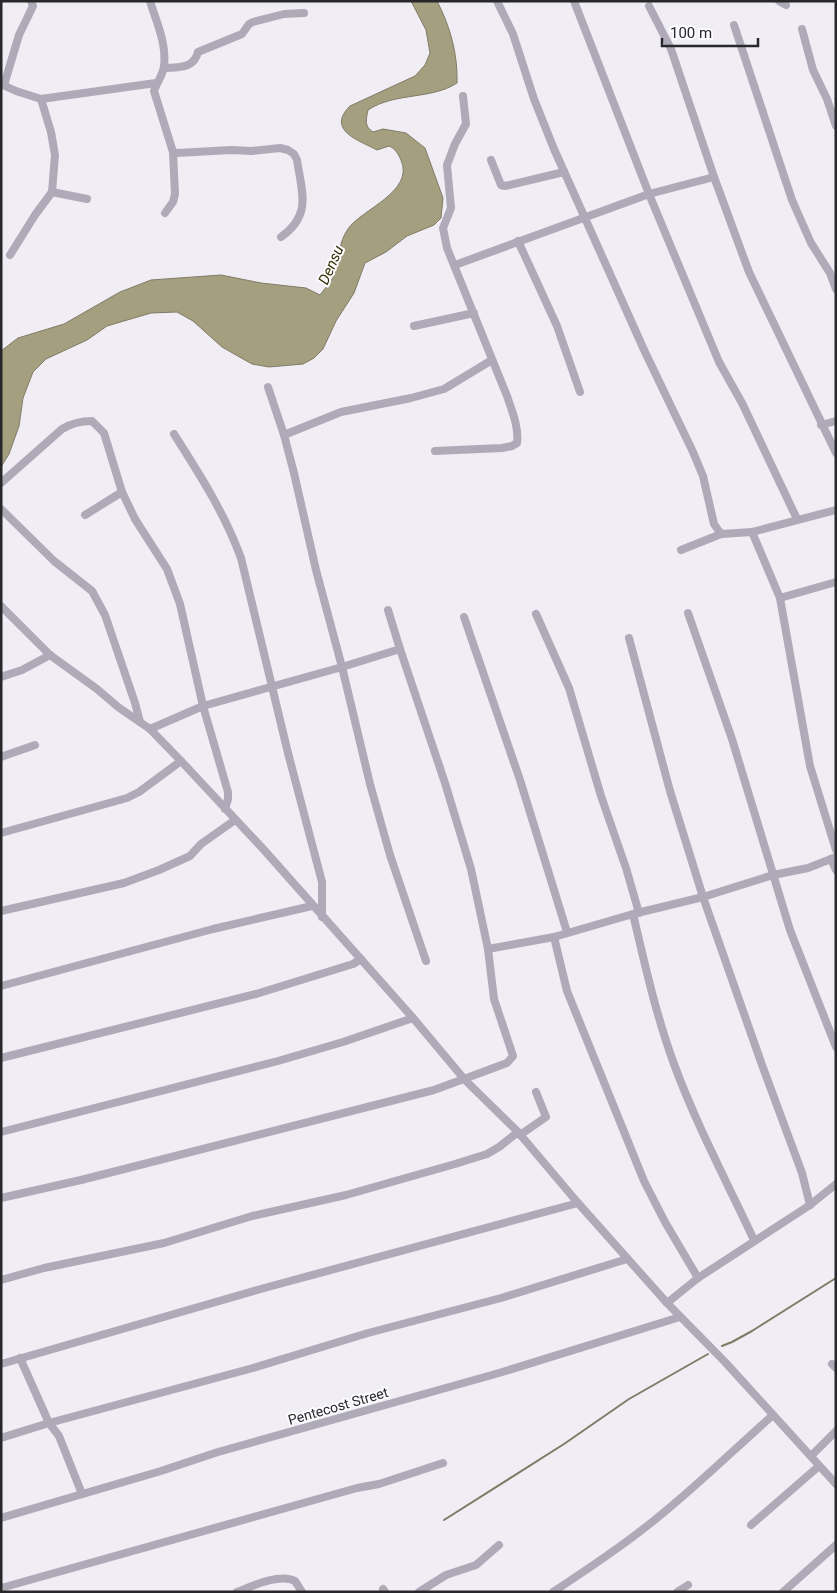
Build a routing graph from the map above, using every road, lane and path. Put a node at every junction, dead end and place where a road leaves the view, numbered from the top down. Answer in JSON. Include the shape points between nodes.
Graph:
{"nodes":[{"id":1,"x":31,"y":1,"type":"edge"},
{"id":2,"x":150,"y":1,"type":"edge"},
{"id":3,"x":497,"y":1,"type":"edge"},
{"id":4,"x":574,"y":1,"type":"edge"},
{"id":5,"x":649,"y":6,"type":"dead end"},
{"id":6,"x":304,"y":13,"type":"dead end"},
{"id":7,"x":734,"y":25,"type":"dead end"},
{"id":8,"x":802,"y":28,"type":"dead end"},
{"id":9,"x":164,"y":68,"type":"junction"},
{"id":10,"x":156,"y":83,"type":"junction"},
{"id":11,"x":3,"y":85,"type":"edge"},
{"id":12,"x":463,"y":96,"type":"dead end"},
{"id":13,"x":41,"y":99,"type":"junction"},
{"id":14,"x":836,"y":126,"type":"edge"},
{"id":15,"x":173,"y":152,"type":"junction"},
{"id":16,"x":491,"y":160,"type":"dead end"},
{"id":17,"x":564,"y":172,"type":"junction"},
{"id":18,"x":714,"y":177,"type":"junction"},
{"id":19,"x":52,"y":192,"type":"junction"},
{"id":20,"x":649,"y":194,"type":"junction"},
{"id":21,"x":87,"y":198,"type":"dead end"},
{"id":22,"x":165,"y":213,"type":"dead end"},
{"id":23,"x":585,"y":217,"type":"junction"},
{"id":24,"x":282,"y":238,"type":"dead end"},
{"id":25,"x":518,"y":241,"type":"junction"},
{"id":26,"x":10,"y":255,"type":"dead end"},
{"id":27,"x":455,"y":265,"type":"junction"},
{"id":28,"x":833,"y":272,"type":"edge"},
{"id":29,"x":836,"y":289,"type":"edge"},
{"id":30,"x":474,"y":313,"type":"junction"},
{"id":31,"x":414,"y":326,"type":"dead end"},
{"id":32,"x":492,"y":360,"type":"junction"},
{"id":33,"x":268,"y":387,"type":"dead end"},
{"id":34,"x":580,"y":392,"type":"dead end"},
{"id":35,"x":836,"y":421,"type":"edge"},
{"id":36,"x":821,"y":425,"type":"junction"},
{"id":37,"x":174,"y":434,"type":"dead end"},
{"id":38,"x":284,"y":435,"type":"junction"},
{"id":39,"x":435,"y":451,"type":"dead end"},
{"id":40,"x":836,"y":453,"type":"edge"},
{"id":41,"x":1,"y":483,"type":"edge"},
{"id":42,"x":122,"y":492,"type":"junction"},
{"id":43,"x":1,"y":509,"type":"edge"},
{"id":44,"x":836,"y":510,"type":"edge"},
{"id":45,"x":85,"y":515,"type":"dead end"},
{"id":46,"x":797,"y":519,"type":"junction"},
{"id":47,"x":752,"y":532,"type":"junction"},
{"id":48,"x":721,"y":534,"type":"junction"},
{"id":49,"x":681,"y":550,"type":"dead end"},
{"id":50,"x":836,"y":582,"type":"edge"},
{"id":51,"x":780,"y":598,"type":"junction"},
{"id":52,"x":1,"y":606,"type":"edge"},
{"id":53,"x":388,"y":610,"type":"dead end"},
{"id":54,"x":688,"y":613,"type":"dead end"},
{"id":55,"x":536,"y":614,"type":"dead end"},
{"id":56,"x":464,"y":617,"type":"dead end"},
{"id":57,"x":629,"y":638,"type":"dead end"},
{"id":58,"x":400,"y":650,"type":"junction"},
{"id":59,"x":50,"y":655,"type":"junction"},
{"id":60,"x":342,"y":668,"type":"junction"},
{"id":61,"x":1,"y":677,"type":"edge"},
{"id":62,"x":273,"y":686,"type":"junction"},
{"id":63,"x":203,"y":706,"type":"junction"},
{"id":64,"x":140,"y":722,"type":"junction"},
{"id":65,"x":150,"y":729,"type":"junction"},
{"id":66,"x":35,"y":745,"type":"dead end"},
{"id":67,"x":1,"y":756,"type":"edge"},
{"id":68,"x":181,"y":761,"type":"junction"},
{"id":69,"x":225,"y":809,"type":"junction"},
{"id":70,"x":235,"y":820,"type":"junction"},
{"id":71,"x":1,"y":833,"type":"edge"},
{"id":72,"x":836,"y":850,"type":"edge"},
{"id":73,"x":833,"y":858,"type":"edge"},
{"id":74,"x":836,"y":870,"type":"edge"},
{"id":75,"x":773,"y":875,"type":"junction"},
{"id":76,"x":703,"y":897,"type":"junction"},
{"id":77,"x":312,"y":906,"type":"junction"},
{"id":78,"x":1,"y":911,"type":"edge"},
{"id":79,"x":636,"y":913,"type":"junction"},
{"id":80,"x":322,"y":917,"type":"junction"},
{"id":81,"x":567,"y":932,"type":"junction"},
{"id":82,"x":554,"y":937,"type":"junction"},
{"id":83,"x":488,"y":949,"type":"junction"},
{"id":84,"x":361,"y":959,"type":"junction"},
{"id":85,"x":426,"y":961,"type":"dead end"},
{"id":86,"x":1,"y":986,"type":"edge"},
{"id":87,"x":414,"y":1018,"type":"junction"},
{"id":88,"x":836,"y":1048,"type":"edge"},
{"id":89,"x":1,"y":1058,"type":"edge"},
{"id":90,"x":465,"y":1080,"type":"junction"},
{"id":91,"x":536,"y":1092,"type":"dead end"},
{"id":92,"x":1,"y":1132,"type":"edge"},
{"id":93,"x":519,"y":1133,"type":"junction"},
{"id":94,"x":836,"y":1184,"type":"edge"},
{"id":95,"x":1,"y":1198,"type":"edge"},
{"id":96,"x":578,"y":1203,"type":"junction"},
{"id":97,"x":810,"y":1205,"type":"junction"},
{"id":98,"x":754,"y":1240,"type":"junction"},
{"id":99,"x":627,"y":1259,"type":"junction"},
{"id":100,"x":698,"y":1278,"type":"junction"},
{"id":101,"x":1,"y":1280,"type":"edge"},
{"id":102,"x":667,"y":1303,"type":"junction"},
{"id":103,"x":680,"y":1317,"type":"junction"},
{"id":104,"x":20,"y":1358,"type":"junction"},
{"id":105,"x":1,"y":1364,"type":"edge"},
{"id":106,"x":773,"y":1415,"type":"junction"},
{"id":107,"x":49,"y":1423,"type":"junction"},
{"id":108,"x":836,"y":1431,"type":"edge"},
{"id":109,"x":1,"y":1438,"type":"edge"},
{"id":110,"x":811,"y":1456,"type":"junction"},
{"id":111,"x":443,"y":1462,"type":"dead end"},
{"id":112,"x":819,"y":1466,"type":"junction"},
{"id":113,"x":836,"y":1484,"type":"edge"},
{"id":114,"x":82,"y":1494,"type":"junction"},
{"id":115,"x":1,"y":1518,"type":"edge"},
{"id":116,"x":751,"y":1525,"type":"dead end"},
{"id":117,"x":499,"y":1545,"type":"dead end"},
{"id":118,"x":836,"y":1545,"type":"edge"},
{"id":119,"x":688,"y":1585,"type":"dead end"},
{"id":120,"x":1,"y":1588,"type":"edge"},
{"id":121,"x":237,"y":1592,"type":"edge"},
{"id":122,"x":302,"y":1592,"type":"edge"},
{"id":123,"x":419,"y":1592,"type":"edge"},
{"id":124,"x":553,"y":1592,"type":"edge"},
{"id":125,"x":677,"y":1592,"type":"edge"},
{"id":126,"x":783,"y":1592,"type":"edge"}],
"edges":[{"from":1,"to":11,"type":"street","via":[[32,6]]},
{"from":2,"to":9,"type":"street","via":[[163,43]]},
{"from":3,"to":17,"type":"street","via":[[513,34]]},
{"from":4,"to":20,"type":"street"},
{"from":5,"to":18,"type":"street","via":[[671,49]]},
{"from":6,"to":9,"type":"street","via":[[252,22],[242,34],[198,52],[188,66]]},
{"from":7,"to":28,"type":"street","via":[[792,200],[811,243]]},
{"from":8,"to":14,"type":"street","via":[[813,70]]},
{"from":9,"to":10,"type":"street"},
{"from":10,"to":13,"type":"street"},
{"from":10,"to":15,"type":"street","via":[[154,91]]},
{"from":11,"to":13,"type":"street"},
{"from":12,"to":27,"type":"street","via":[[466,124],[447,165],[451,208],[443,228]]},
{"from":13,"to":19,"type":"street","via":[[55,155]]},
{"from":15,"to":22,"type":"street","via":[[176,194]]},
{"from":15,"to":24,"type":"street","via":[[280,148],[294,154],[303,208],[299,220]]},
{"from":16,"to":17,"type":"street","via":[[501,185],[505,186]]},
{"from":17,"to":23,"type":"street"},
{"from":18,"to":20,"type":"street"},
{"from":18,"to":36,"type":"street","via":[[749,272]]},
{"from":19,"to":21,"type":"street"},
{"from":19,"to":26,"type":"street"},
{"from":20,"to":23,"type":"street"},
{"from":20,"to":46,"type":"street","via":[[719,362]]},
{"from":23,"to":25,"type":"street"},
{"from":23,"to":48,"type":"street","via":[[694,452],[704,476],[714,524]]},
{"from":25,"to":27,"type":"street"},
{"from":25,"to":34,"type":"street","via":[[557,326]]},
{"from":27,"to":30,"type":"street"},
{"from":28,"to":29,"type":"street"},
{"from":30,"to":31,"type":"street"},
{"from":30,"to":32,"type":"street"},
{"from":32,"to":38,"type":"street","via":[[444,388],[341,412]]},
{"from":32,"to":39,"type":"street","via":[[514,416],[518,443],[502,448]]},
{"from":33,"to":38,"type":"street"},
{"from":35,"to":36,"type":"street"},
{"from":36,"to":40,"type":"street"},
{"from":37,"to":62,"type":"street","via":[[230,528],[241,558]]},
{"from":38,"to":60,"type":"street"},
{"from":41,"to":42,"type":"street","via":[[62,429],[76,422],[92,421],[104,433]]},
{"from":42,"to":45,"type":"street"},
{"from":42,"to":63,"type":"street","via":[[135,519],[168,570],[180,604]]},
{"from":43,"to":64,"type":"street","via":[[92,591],[105,615]]},
{"from":44,"to":46,"type":"street"},
{"from":46,"to":47,"type":"street"},
{"from":47,"to":48,"type":"street"},
{"from":47,"to":51,"type":"street"},
{"from":48,"to":49,"type":"street"},
{"from":50,"to":51,"type":"street"},
{"from":51,"to":72,"type":"street","via":[[810,766]]},
{"from":52,"to":59,"type":"street"},
{"from":53,"to":58,"type":"street"},
{"from":54,"to":75,"type":"street","via":[[732,739]]},
{"from":55,"to":79,"type":"street","via":[[572,697],[626,868]]},
{"from":56,"to":81,"type":"street","via":[[520,780]]},
{"from":57,"to":76,"type":"street"},
{"from":58,"to":60,"type":"street"},
{"from":58,"to":83,"type":"street","via":[[460,830]]},
{"from":59,"to":61,"type":"street"},
{"from":59,"to":64,"type":"street"},
{"from":60,"to":62,"type":"street"},
{"from":60,"to":85,"type":"street","via":[[367,775]]},
{"from":62,"to":63,"type":"street"},
{"from":62,"to":80,"type":"street","via":[[322,882]]},
{"from":63,"to":65,"type":"street"},
{"from":63,"to":69,"type":"street","via":[[228,792]]},
{"from":64,"to":65,"type":"street"},
{"from":65,"to":68,"type":"street"},
{"from":66,"to":67,"type":"street"},
{"from":68,"to":69,"type":"street"},
{"from":68,"to":71,"type":"street","via":[[127,798]]},
{"from":69,"to":70,"type":"street"},
{"from":70,"to":77,"type":"street"},
{"from":70,"to":78,"type":"street","via":[[200,844],[190,856],[159,870],[124,882]]},
{"from":73,"to":74,"type":"street"},
{"from":73,"to":75,"type":"street","via":[[808,868]]},
{"from":75,"to":76,"type":"street"},
{"from":75,"to":88,"type":"street","via":[[805,971]]},
{"from":76,"to":79,"type":"street"},
{"from":76,"to":97,"type":"street","via":[[802,1173]]},
{"from":77,"to":80,"type":"street"},
{"from":77,"to":86,"type":"street"},
{"from":79,"to":81,"type":"street"},
{"from":79,"to":98,"type":"street","via":[[656,1011],[675,1067]]},
{"from":80,"to":84,"type":"street"},
{"from":81,"to":82,"type":"street"},
{"from":82,"to":83,"type":"street"},
{"from":82,"to":100,"type":"street","via":[[567,991],[644,1181]]},
{"from":83,"to":90,"type":"street","via":[[494,999],[513,1056],[507,1063]]},
{"from":84,"to":87,"type":"street"},
{"from":84,"to":89,"type":"street","via":[[256,994]]},
{"from":87,"to":90,"type":"street"},
{"from":87,"to":92,"type":"street","via":[[278,1061]]},
{"from":90,"to":93,"type":"street"},
{"from":90,"to":95,"type":"street","via":[[220,1145]]},
{"from":91,"to":93,"type":"street","via":[[546,1116]]},
{"from":93,"to":96,"type":"street"},
{"from":93,"to":101,"type":"street","via":[[487,1154],[346,1195],[252,1216],[164,1243]]},
{"from":94,"to":97,"type":"street"},
{"from":96,"to":99,"type":"street"},
{"from":96,"to":104,"type":"street"},
{"from":97,"to":98,"type":"street"},
{"from":98,"to":100,"type":"street"},
{"from":99,"to":102,"type":"street"},
{"from":99,"to":107,"type":"street","via":[[501,1298]]},
{"from":100,"to":102,"type":"street"},
{"from":102,"to":103,"type":"street"},
{"from":103,"to":106,"type":"street"},
{"from":103,"to":114,"type":"street","name":"Pentecost Street"},
{"from":104,"to":105,"type":"street"},
{"from":104,"to":107,"type":"street"},
{"from":106,"to":110,"type":"street"},
{"from":106,"to":124,"type":"street","via":[[648,1526]]},
{"from":107,"to":109,"type":"street"},
{"from":107,"to":114,"type":"street","via":[[59,1436]]},
{"from":108,"to":110,"type":"street"},
{"from":110,"to":112,"type":"street"},
{"from":111,"to":120,"type":"street","via":[[378,1484]]},
{"from":112,"to":113,"type":"street"},
{"from":112,"to":116,"type":"street"},
{"from":114,"to":115,"type":"street","name":"Pentecost Street"},
{"from":117,"to":123,"type":"street","via":[[476,1565],[446,1575]]},
{"from":118,"to":126,"type":"street"},
{"from":119,"to":125,"type":"street"},
{"from":121,"to":122,"type":"street","via":[[265,1581],[290,1579],[295,1580]]}]}
